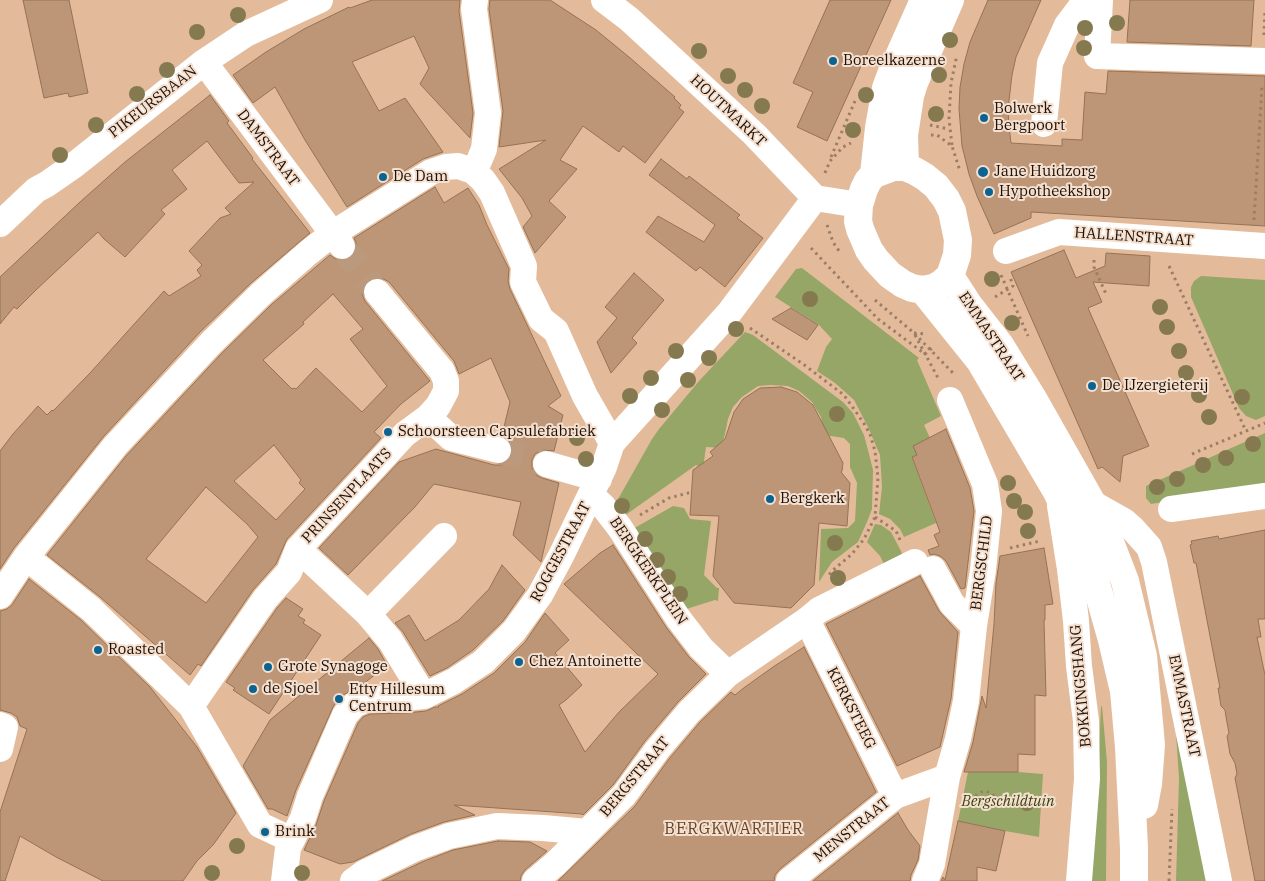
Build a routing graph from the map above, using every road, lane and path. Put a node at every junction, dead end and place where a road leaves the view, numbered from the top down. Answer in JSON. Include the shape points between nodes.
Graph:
{"nodes":[{"id":1,"x":320,"y":0,"type":"edge"},
{"id":2,"x":475,"y":0,"type":"edge"},
{"id":3,"x":604,"y":0,"type":"edge"},
{"id":4,"x":924,"y":0,"type":"edge"},
{"id":5,"x":950,"y":0,"type":"edge"},
{"id":6,"x":1086,"y":0,"type":"edge"},
{"id":7,"x":1100,"y":0,"type":"edge"},
{"id":8,"x":957,"y":54,"type":"dead end"},
{"id":9,"x":204,"y":62,"type":"junction"},
{"id":10,"x":1264,"y":72,"type":"edge"},
{"id":11,"x":1044,"y":124,"type":"dead end"},
{"id":12,"x":952,"y":146,"type":"dead end"},
{"id":13,"x":905,"y":167,"type":"junction"},
{"id":14,"x":473,"y":172,"type":"junction"},
{"id":15,"x":874,"y":174,"type":"junction"},
{"id":16,"x":815,"y":198,"type":"junction"},
{"id":17,"x":859,"y":205,"type":"junction"},
{"id":18,"x":1254,"y":214,"type":"dead end"},
{"id":19,"x":0,"y":224,"type":"edge"},
{"id":20,"x":1094,"y":235,"type":"junction"},
{"id":21,"x":1157,"y":239,"type":"junction"},
{"id":22,"x":337,"y":240,"type":"junction"},
{"id":23,"x":1265,"y":246,"type":"edge"},
{"id":24,"x":1006,"y":251,"type":"dead end"},
{"id":25,"x":950,"y":276,"type":"junction"},
{"id":26,"x":923,"y":290,"type":"junction"},
{"id":27,"x":377,"y":292,"type":"tunnel mouth"},
{"id":28,"x":1106,"y":294,"type":"dead end"},
{"id":29,"x":750,"y":328,"type":"dead end"},
{"id":30,"x":914,"y":333,"type":"dead end"},
{"id":31,"x":950,"y":400,"type":"joint"},
{"id":32,"x":428,"y":417,"type":"junction"},
{"id":33,"x":1265,"y":423,"type":"edge"},
{"id":34,"x":1246,"y":431,"type":"junction"},
{"id":35,"x":612,"y":443,"type":"junction"},
{"id":36,"x":498,"y":450,"type":"tunnel mouth"},
{"id":37,"x":1192,"y":454,"type":"dead end"},
{"id":38,"x":546,"y":464,"type":"tunnel mouth"},
{"id":39,"x":595,"y":487,"type":"junction"},
{"id":40,"x":692,"y":492,"type":"dead end"},
{"id":41,"x":1057,"y":492,"type":"junction"},
{"id":42,"x":1265,"y":496,"type":"edge"},
{"id":43,"x":1092,"y":503,"type":"junction"},
{"id":44,"x":657,"y":505,"type":"dead end"},
{"id":45,"x":1172,"y":509,"type":"dead end"},
{"id":46,"x":875,"y":517,"type":"junction"},
{"id":47,"x":1139,"y":535,"type":"junction"},
{"id":48,"x":444,"y":536,"type":"dead end"},
{"id":49,"x":1046,"y":540,"type":"dead end"},
{"id":50,"x":1110,"y":542,"type":"junction"},
{"id":51,"x":298,"y":548,"type":"junction"},
{"id":52,"x":985,"y":554,"type":"junction"},
{"id":53,"x":26,"y":556,"type":"junction"},
{"id":54,"x":920,"y":565,"type":"junction"},
{"id":55,"x":1095,"y":580,"type":"junction"},
{"id":56,"x":0,"y":596,"type":"edge"},
{"id":57,"x":368,"y":614,"type":"junction"},
{"id":58,"x":813,"y":615,"type":"junction"},
{"id":59,"x":974,"y":626,"type":"junction"},
{"id":60,"x":1112,"y":640,"type":"junction"},
{"id":61,"x":1143,"y":656,"type":"junction"},
{"id":62,"x":1079,"y":666,"type":"junction"},
{"id":63,"x":728,"y":674,"type":"junction"},
{"id":64,"x":424,"y":696,"type":"junction"},
{"id":65,"x":191,"y":706,"type":"junction"},
{"id":66,"x":0,"y":725,"type":"edge"},
{"id":67,"x":0,"y":749,"type":"edge"},
{"id":68,"x":946,"y":785,"type":"junction"},
{"id":69,"x":895,"y":796,"type":"junction"},
{"id":70,"x":1019,"y":803,"type":"dead end"},
{"id":71,"x":587,"y":832,"type":"junction"},
{"id":72,"x":292,"y":840,"type":"junction"},
{"id":73,"x":1134,"y":848,"type":"junction"},
{"id":74,"x":284,"y":881,"type":"edge"},
{"id":75,"x":353,"y":881,"type":"edge"},
{"id":76,"x":535,"y":881,"type":"edge"},
{"id":77,"x":789,"y":881,"type":"edge"},
{"id":78,"x":925,"y":881,"type":"edge"},
{"id":79,"x":1079,"y":881,"type":"edge"},
{"id":80,"x":1134,"y":881,"type":"edge"},
{"id":81,"x":1219,"y":881,"type":"edge"}],
"edges":[{"from":1,"to":9,"type":"street","name":"PIKEURSBAAN","via":[[246,34]]},
{"from":2,"to":14,"type":"street","via":[[488,113],[484,149]]},
{"from":3,"to":16,"type":"street","name":"HOUTMARKT","via":[[754,134]]},
{"from":4,"to":15,"type":"main road","via":[[886,88]]},
{"from":5,"to":13,"type":"main road","via":[[910,96],[904,135]]},
{"from":6,"to":11,"type":"street","via":[[1067,25],[1050,63]]},
{"from":7,"to":10,"type":"street","via":[[1097,56]]},
{"from":8,"to":12,"type":"path","via":[[950,83],[948,119]]},
{"from":9,"to":19,"type":"street","name":"PIKEURSBAAN","via":[[72,166],[36,190]]},
{"from":9,"to":22,"type":"street","name":"DAMSTRAAT"},
{"from":10,"to":18,"type":"path"},
{"from":13,"to":15,"type":"main road","via":[[893,167]]},
{"from":13,"to":25,"type":"main road","via":[[936,186],[952,211],[958,240]]},
{"from":14,"to":22,"type":"street","via":[[458,166],[431,172]]},
{"from":14,"to":35,"type":"street","via":[[492,193],[524,266],[523,282],[541,319],[556,331],[585,396]]},
{"from":15,"to":17,"type":"main road"},
{"from":16,"to":17,"type":"street"},
{"from":16,"to":35,"type":"street","via":[[729,313]]},
{"from":17,"to":26,"type":"main road","via":[[860,229],[876,260],[890,276]]},
{"from":20,"to":21,"type":"street","name":"HALLENSTRAAT"},
{"from":20,"to":24,"type":"street","name":"HALLENSTRAAT","via":[[1059,232]]},
{"from":20,"to":28,"type":"path","via":[[1094,267]]},
{"from":21,"to":23,"type":"street","name":"HALLENSTRAAT"},
{"from":21,"to":34,"type":"path"},
{"from":22,"to":53,"type":"street","via":[[309,252],[211,343],[115,446]]},
{"from":25,"to":26,"type":"main road","via":[[941,284]]},
{"from":25,"to":43,"type":"main road","name":"EMMASTRAAT","via":[[1000,345]]},
{"from":26,"to":41,"type":"main road","name":"EMMASTRAAT","via":[[980,361]]},
{"from":27,"to":32,"type":"street","name":"PRINSENPLAATS","via":[[442,371],[446,391]]},
{"from":29,"to":46,"type":"path","via":[[844,395],[863,422],[875,450],[878,478]]},
{"from":30,"to":31,"type":"path"},
{"from":31,"to":52,"type":"street","name":"BERGSCHILD","via":[[985,484],[989,511]]},
{"from":32,"to":36,"type":"street","via":[[451,438]]},
{"from":32,"to":51,"type":"street","name":"PRINSENPLAATS","via":[[405,434]]},
{"from":33,"to":34,"type":"path"},
{"from":34,"to":37,"type":"path"},
{"from":35,"to":39,"type":"street"},
{"from":38,"to":39,"type":"street"},
{"from":39,"to":63,"type":"street","name":"BERGKERKPLEIN","via":[[603,506],[678,618],[701,648]]},
{"from":39,"to":64,"type":"street","name":"ROGGESTRAAT","via":[[540,595],[514,631],[482,662]]},
{"from":40,"to":44,"type":"path","via":[[668,498]]},
{"from":41,"to":55,"type":"main road","name":"EMMASTRAAT"},
{"from":41,"to":62,"type":"street","name":"BOKKINGSHANG","via":[[1070,569]]},
{"from":42,"to":45,"type":"street"},
{"from":43,"to":47,"type":"street","name":"EMMASTRAAT","via":[[1124,521]]},
{"from":43,"to":50,"type":"main road","name":"EMMASTRAAT"},
{"from":46,"to":54,"type":"path","via":[[896,531]]},
{"from":46,"to":58,"type":"path","via":[[864,539],[832,571]]},
{"from":47,"to":50,"type":"street","via":[[1121,536]]},
{"from":47,"to":81,"type":"street","name":"EMMASTRAAT","via":[[1149,547],[1154,562]]},
{"from":48,"to":57,"type":"street"},
{"from":49,"to":52,"type":"path"},
{"from":50,"to":55,"type":"street"},
{"from":50,"to":61,"type":"main road","name":"EMMASTRAAT","via":[[1125,581]]},
{"from":51,"to":57,"type":"street"},
{"from":51,"to":65,"type":"street","name":"PRINSENPLAATS","via":[[289,572],[265,599]]},
{"from":52,"to":59,"type":"street","name":"BERGSCHILD"},
{"from":53,"to":56,"type":"street"},
{"from":53,"to":65,"type":"street","via":[[91,609]]},
{"from":54,"to":58,"type":"street"},
{"from":54,"to":59,"type":"street"},
{"from":55,"to":60,"type":"main road","name":"EMMASTRAAT"},
{"from":57,"to":64,"type":"street","via":[[390,640]]},
{"from":58,"to":63,"type":"street"},
{"from":58,"to":69,"type":"street","name":"KERKSTEEG"},
{"from":59,"to":68,"type":"street","name":"BERGSCHILD","via":[[966,701]]},
{"from":60,"to":61,"type":"street","name":"EMMASTRAAT","via":[[1129,645]]},
{"from":60,"to":62,"type":"street","via":[[1094,647]]},
{"from":60,"to":73,"type":"main road","name":"EMMASTRAAT","via":[[1124,691]]},
{"from":61,"to":73,"type":"main road","name":"EMMASTRAAT","via":[[1151,745],[1148,784]]},
{"from":62,"to":79,"type":"street","name":"BOKKINGSHANG","via":[[1086,721],[1087,780]]},
{"from":63,"to":71,"type":"street","name":"BERGSTRAAT","via":[[689,712],[624,794]]},
{"from":64,"to":72,"type":"street","name":"ROGGESTRAAT","via":[[367,699],[354,705],[345,715]]},
{"from":65,"to":72,"type":"street","via":[[260,825]]},
{"from":66,"to":67,"type":"street","via":[[5,727]]},
{"from":68,"to":69,"type":"street","name":"MENSTRAAT"},
{"from":68,"to":70,"type":"path","via":[[973,797],[986,791],[999,799]]},
{"from":68,"to":78,"type":"street","name":"BERGSCHILD","via":[[932,864]]},
{"from":69,"to":77,"type":"street","name":"MENSTRAAT"},
{"from":71,"to":75,"type":"street","via":[[497,826],[449,836],[416,848]]},
{"from":71,"to":76,"type":"street","name":"BERGSTRAAT"},
{"from":72,"to":74,"type":"street"},
{"from":73,"to":80,"type":"main road","name":"EMMASTRAAT"}]}
